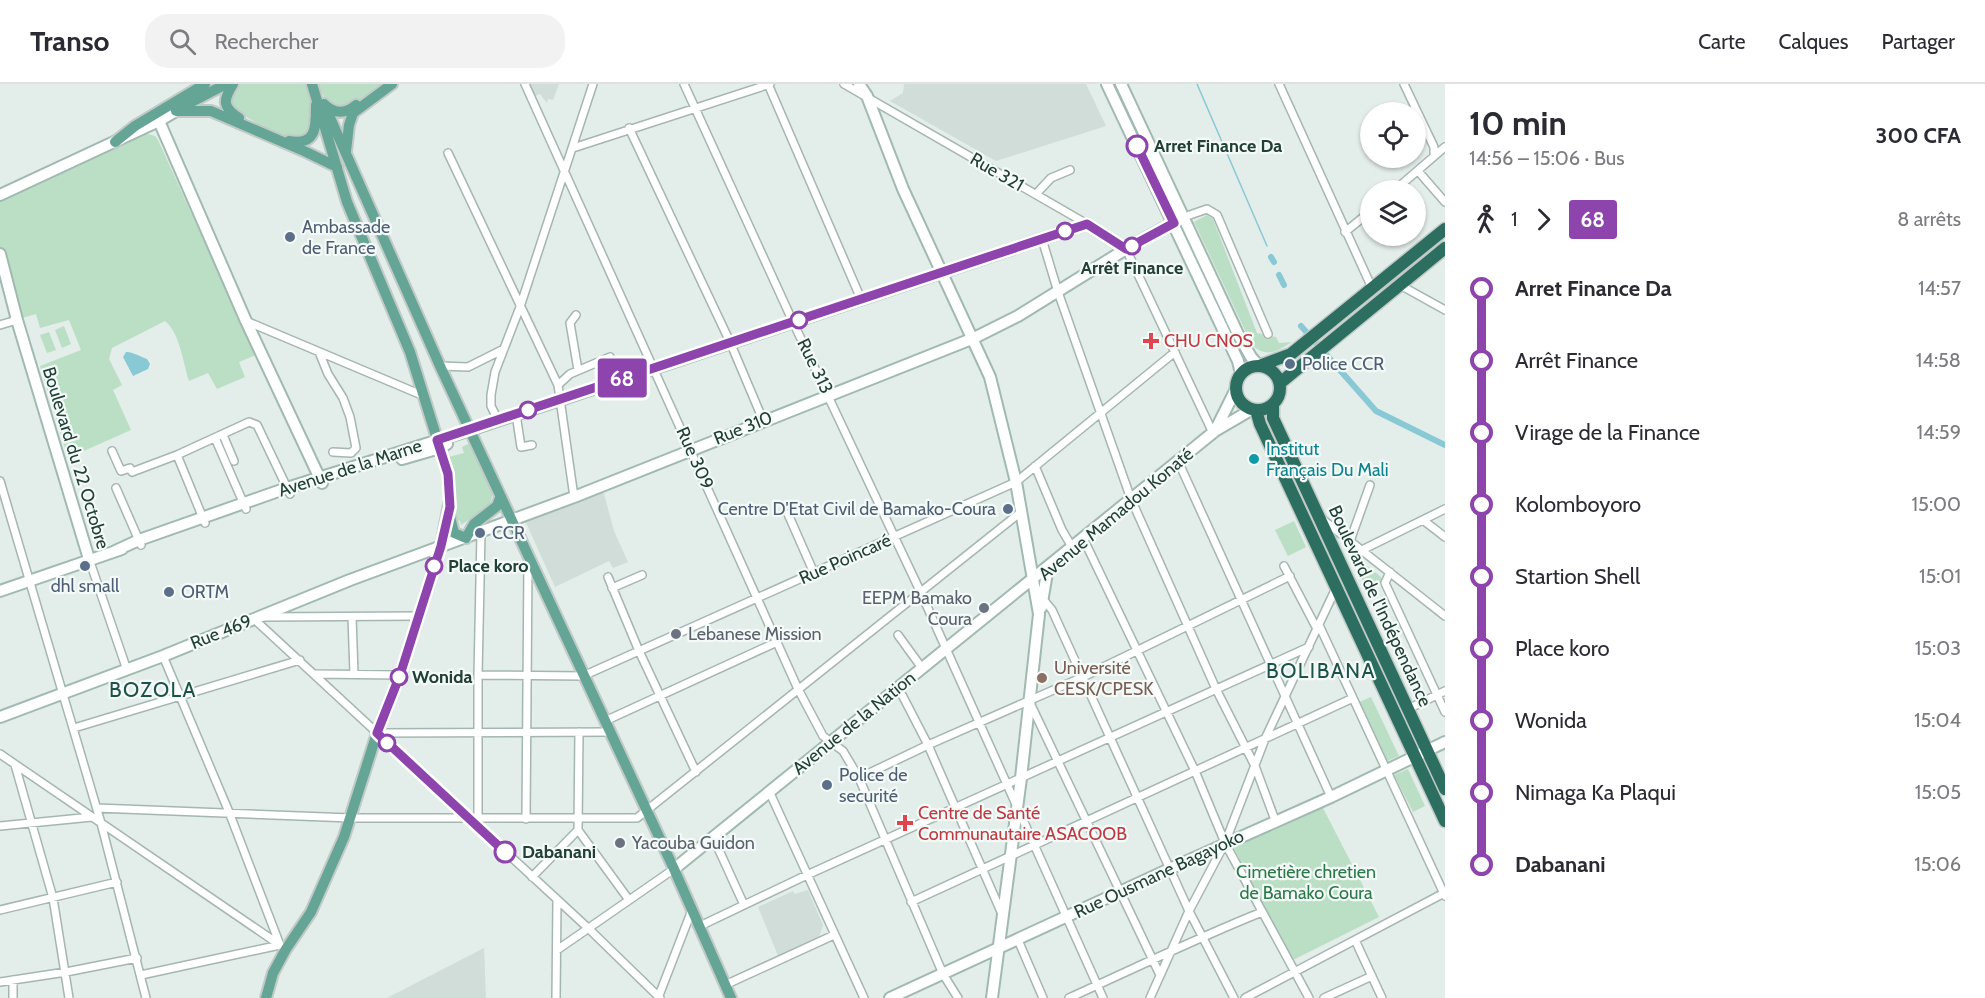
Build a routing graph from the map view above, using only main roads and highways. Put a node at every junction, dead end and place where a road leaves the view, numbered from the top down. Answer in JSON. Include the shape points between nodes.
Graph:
{"nodes":[{"id":1,"x":206,"y":84,"type":"edge"},
{"id":2,"x":226,"y":84,"type":"edge"},
{"id":3,"x":233,"y":84,"type":"edge"},
{"id":4,"x":312,"y":84,"type":"edge"},
{"id":5,"x":386,"y":84,"type":"edge"},
{"id":6,"x":392,"y":84,"type":"edge"},
{"id":7,"x":321,"y":100,"type":"junction"},
{"id":8,"x":115,"y":142,"type":"road end"},
{"id":9,"x":346,"y":151,"type":"junction"},
{"id":10,"x":337,"y":167,"type":"junction"},
{"id":11,"x":368,"y":206,"type":"junction"},
{"id":12,"x":351,"y":213,"type":"junction"},
{"id":13,"x":1445,"y":229,"type":"edge"},
{"id":14,"x":1445,"y":248,"type":"edge"},
{"id":15,"x":1260,"y":366,"type":"junction"},
{"id":16,"x":1280,"y":383,"type":"junction"},
{"id":17,"x":1273,"y":405,"type":"junction"},
{"id":18,"x":1253,"y":410,"type":"junction"},
{"id":19,"x":500,"y":498,"type":"junction"},
{"id":20,"x":450,"y":507,"type":"junction"},
{"id":21,"x":1445,"y":789,"type":"edge"},
{"id":22,"x":1445,"y":821,"type":"edge"},
{"id":23,"x":266,"y":998,"type":"edge"},
{"id":24,"x":731,"y":998,"type":"edge"}],
"edges":[{"from":1,"to":8,"type":"main road"},
{"from":2,"to":10,"type":"main road","via":[[176,111],[211,111]]},
{"from":3,"to":7,"type":"main road","via":[[225,98],[230,112],[291,142],[312,135]]},
{"from":4,"to":7,"type":"main road"},
{"from":5,"to":7,"type":"main road","via":[[346,111],[332,111]]},
{"from":6,"to":9,"type":"main road","via":[[353,113]]},
{"from":7,"to":9,"type":"main road"},
{"from":7,"to":10,"type":"main road"},
{"from":9,"to":11,"type":"main road"},
{"from":10,"to":12,"type":"main road"},
{"from":11,"to":12,"type":"main road"},
{"from":11,"to":19,"type":"main road"},
{"from":12,"to":20,"type":"main road","via":[[399,325],[424,396],[448,474]]},
{"from":13,"to":15,"type":"highway","via":[[1300,347]]},
{"from":14,"to":16,"type":"highway"},
{"from":15,"to":16,"type":"highway","via":[[1272,371]]},
{"from":15,"to":18,"type":"highway","via":[[1241,374],[1236,389],[1244,407]]},
{"from":16,"to":17,"type":"highway"},
{"from":17,"to":18,"type":"highway"},
{"from":17,"to":21,"type":"highway","name":"Boulevard de l'Indépendance","via":[[1273,418]]},
{"from":18,"to":22,"type":"highway","name":"Boulevard de l'Indépendance"},
{"from":19,"to":20,"type":"main road","via":[[466,538],[454,533]]},
{"from":19,"to":24,"type":"main road"},
{"from":20,"to":23,"type":"main road","via":[[400,675],[351,818],[324,887],[273,972]]}]}
